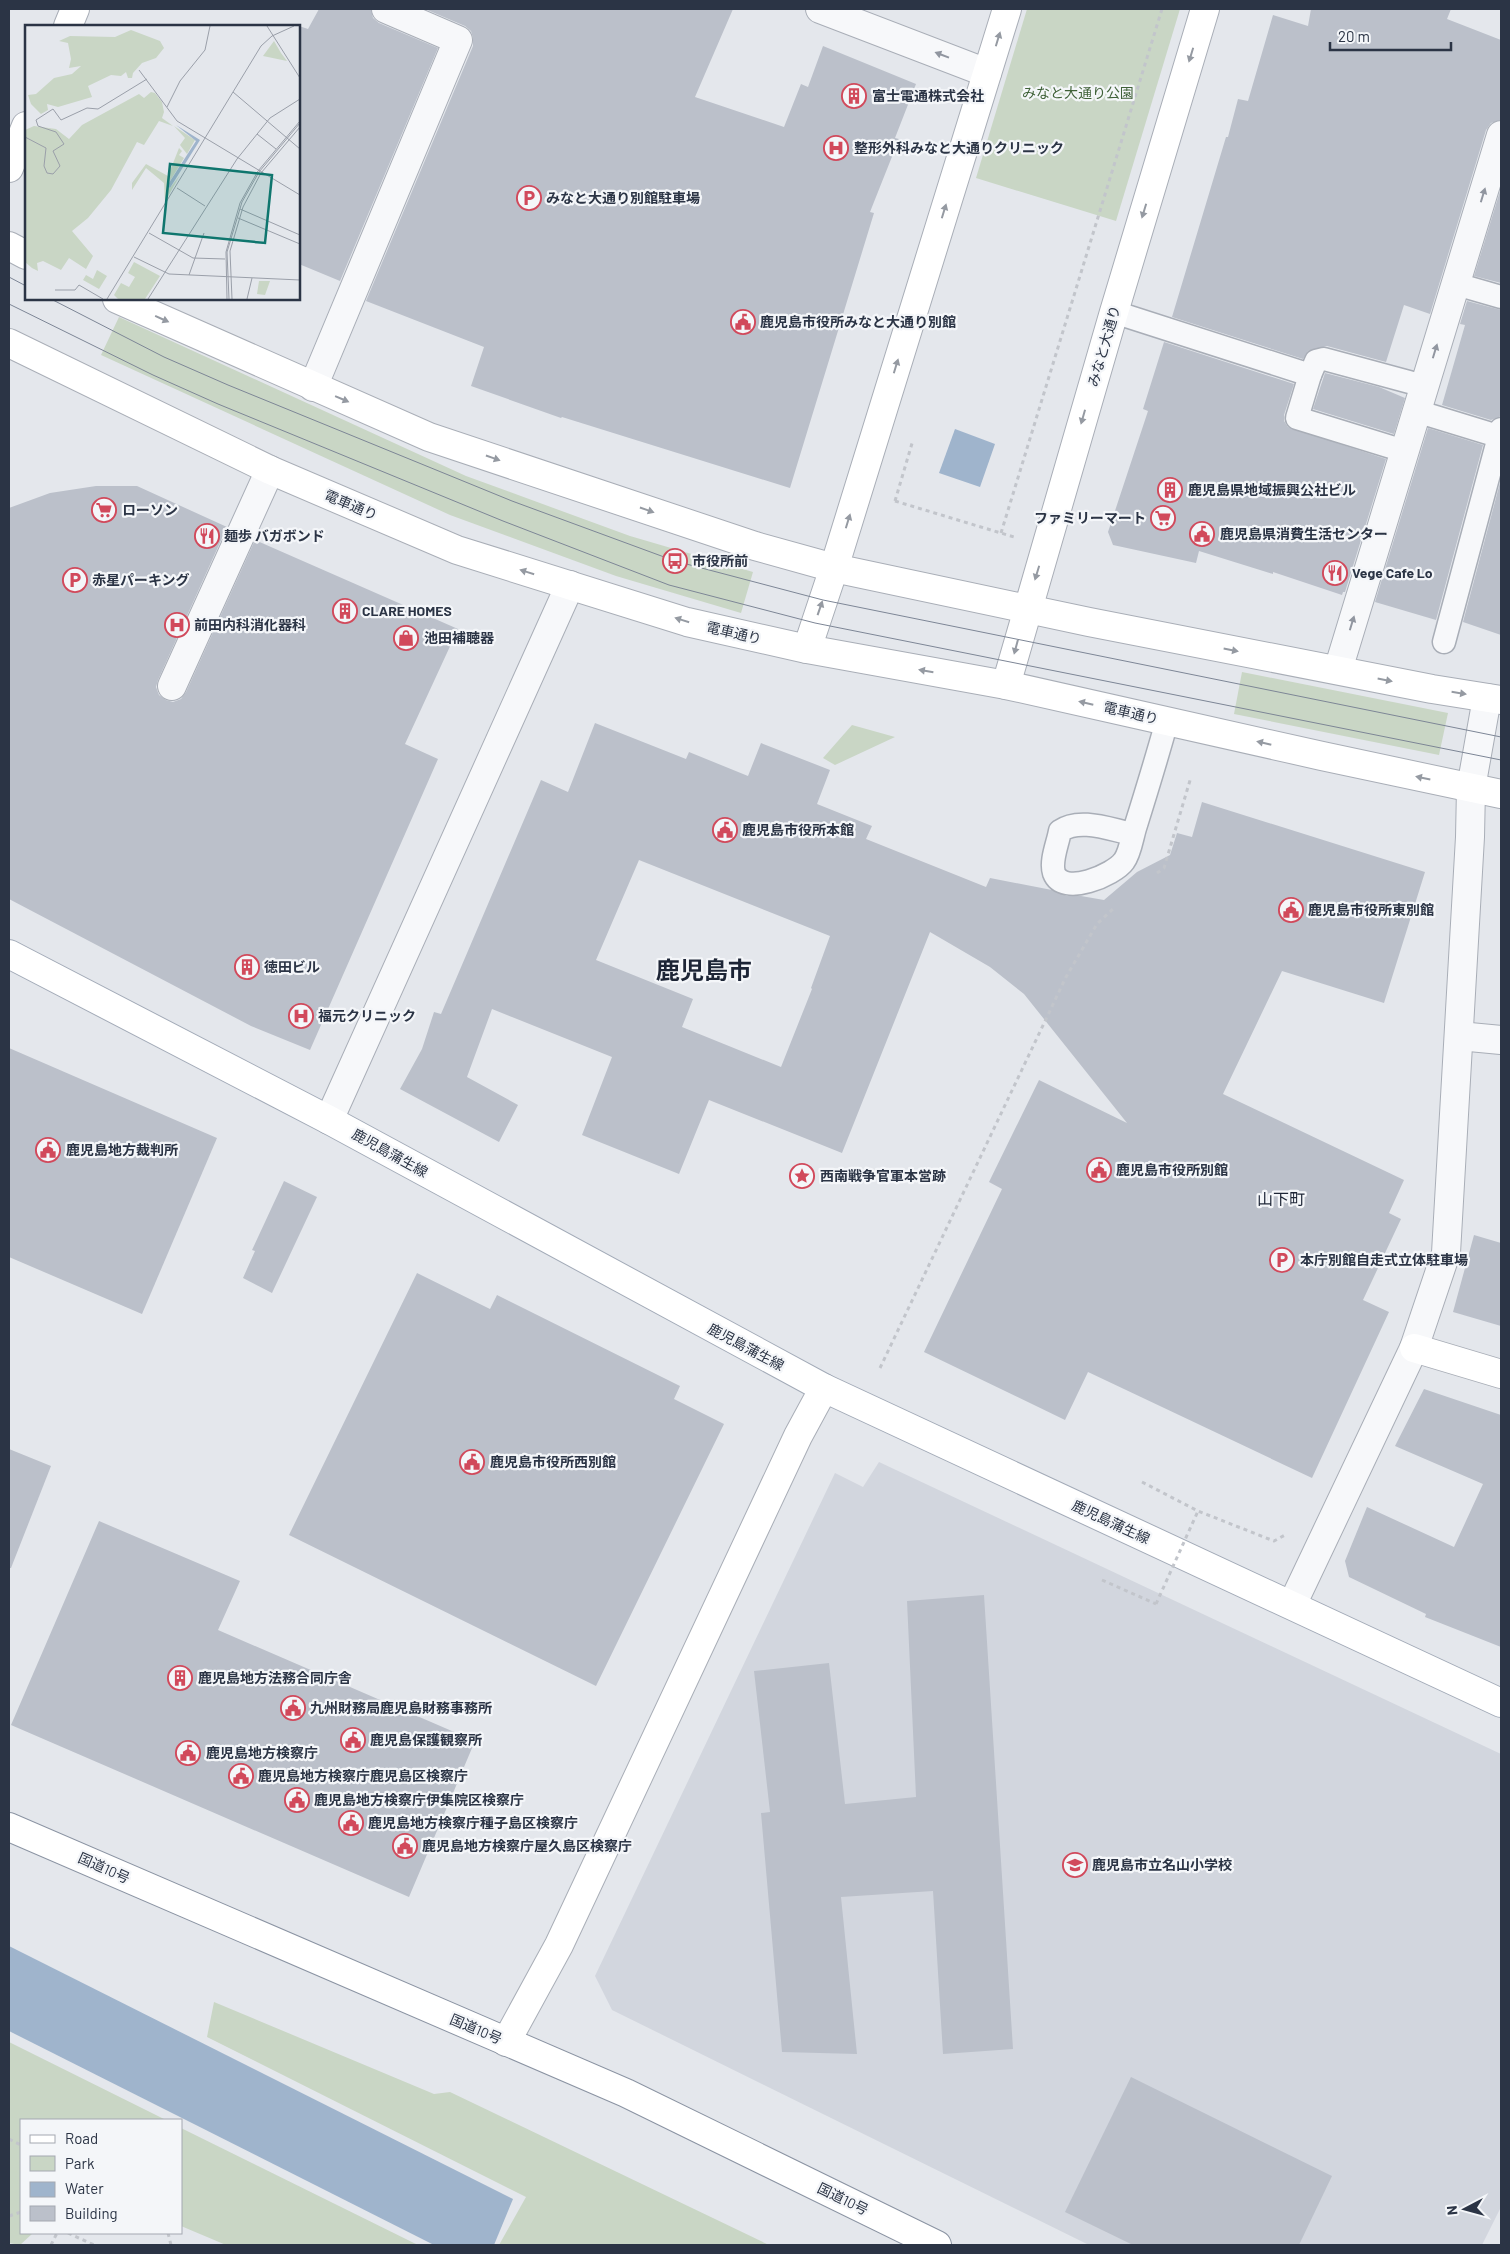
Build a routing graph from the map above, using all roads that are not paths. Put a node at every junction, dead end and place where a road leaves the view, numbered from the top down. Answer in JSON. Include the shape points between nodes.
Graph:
{"nodes":[{"id":1,"x":386,"y":9,"type":"edge"},
{"id":2,"x":820,"y":9,"type":"edge"},
{"id":3,"x":1006,"y":9,"type":"edge"},
{"id":4,"x":1205,"y":9,"type":"edge"},
{"id":5,"x":987,"y":73,"type":"junction"},
{"id":6,"x":25,"y":128,"type":"edge"},
{"id":7,"x":1500,"y":143,"type":"edge"},
{"id":8,"x":9,"y":168,"type":"edge"},
{"id":9,"x":9,"y":246,"type":"edge"},
{"id":10,"x":25,"y":254,"type":"edge"},
{"id":11,"x":1456,"y":284,"type":"junction"},
{"id":12,"x":1501,"y":297,"type":"edge"},
{"id":13,"x":119,"y":300,"type":"edge"},
{"id":14,"x":1114,"y":312,"type":"junction"},
{"id":15,"x":9,"y":343,"type":"edge"},
{"id":16,"x":1310,"y":375,"type":"junction"},
{"id":17,"x":313,"y":387,"type":"junction"},
{"id":18,"x":1420,"y":398,"type":"junction"},
{"id":19,"x":1501,"y":434,"type":"edge"},
{"id":20,"x":1404,"y":451,"type":"junction"},
{"id":21,"x":270,"y":470,"type":"junction"},
{"id":22,"x":834,"y":568,"type":"junction"},
{"id":23,"x":570,"y":585,"type":"junction"},
{"id":24,"x":1027,"y":609,"type":"junction"},
{"id":25,"x":1444,"y":642,"type":"dead end"},
{"id":26,"x":807,"y":649,"type":"junction"},
{"id":27,"x":1338,"y":670,"type":"junction"},
{"id":28,"x":1006,"y":685,"type":"junction"},
{"id":29,"x":172,"y":686,"type":"dead end"},
{"id":30,"x":1494,"y":699,"type":"edge"},
{"id":31,"x":1167,"y":721,"type":"junction"},
{"id":32,"x":1471,"y":788,"type":"junction"},
{"id":33,"x":1501,"y":794,"type":"edge"},
{"id":34,"x":1134,"y":834,"type":"dead end"},
{"id":35,"x":9,"y":954,"type":"edge"},
{"id":36,"x":1459,"y":1036,"type":"junction"},
{"id":37,"x":1501,"y":1040,"type":"edge"},
{"id":38,"x":329,"y":1120,"type":"junction"},
{"id":39,"x":1414,"y":1348,"type":"junction"},
{"id":40,"x":1501,"y":1374,"type":"edge"},
{"id":41,"x":824,"y":1388,"type":"junction"},
{"id":42,"x":1292,"y":1605,"type":"junction"},
{"id":43,"x":1501,"y":1703,"type":"edge"},
{"id":44,"x":9,"y":1827,"type":"edge"},
{"id":45,"x":506,"y":2042,"type":"junction"},
{"id":46,"x":937,"y":2245,"type":"edge"}],
"edges":[{"from":1,"to":17,"type":"street","via":[[458,40]]},
{"from":5,"to":2,"type":"street","one_way":true},
{"from":5,"to":3,"type":"main road","one_way":true},
{"from":4,"to":14,"type":"main road","name":"みなと大通り","one_way":true},
{"from":22,"to":5,"type":"main road","one_way":true},
{"from":6,"to":8,"type":"main road"},
{"from":11,"to":7,"type":"street","one_way":true},
{"from":9,"to":10,"type":"main road"},
{"from":11,"to":12,"type":"lane"},
{"from":18,"to":11,"type":"street","one_way":true},
{"from":13,"to":17,"type":"main road","one_way":true},
{"from":14,"to":16,"type":"lane"},
{"from":14,"to":24,"type":"main road","name":"みなと大通り","one_way":true},
{"from":15,"to":21,"type":"main road","name":"電車通り"},
{"from":16,"to":18,"type":"lane","via":[[1316,361],[1324,359]]},
{"from":16,"to":20,"type":"lane","via":[[1297,418]]},
{"from":17,"to":22,"type":"main road","one_way":true,"via":[[429,437],[755,546]]},
{"from":18,"to":19,"type":"lane"},
{"from":18,"to":20,"type":"street"},
{"from":19,"to":25,"type":"lane"},
{"from":27,"to":20,"type":"street","one_way":true},
{"from":23,"to":21,"type":"main road","name":"電車通り","one_way":true,"via":[[457,550]]},
{"from":21,"to":29,"type":"street"},
{"from":22,"to":24,"type":"main road"},
{"from":26,"to":22,"type":"main road","one_way":true},
{"from":26,"to":23,"type":"main road","name":"電車通り","one_way":true,"via":[[687,622]]},
{"from":23,"to":38,"type":"street"},
{"from":24,"to":27,"type":"main road","one_way":true},
{"from":24,"to":28,"type":"main road","name":"みなと大通り","one_way":true},
{"from":28,"to":26,"type":"main road","name":"電車通り","one_way":true},
{"from":27,"to":30,"type":"main road","one_way":true},
{"from":31,"to":28,"type":"main road","name":"電車通り","one_way":true},
{"from":30,"to":32,"type":"street"},
{"from":32,"to":31,"type":"main road","name":"電車通り","one_way":true},
{"from":31,"to":34,"type":"lane"},
{"from":32,"to":33,"type":"main road","name":"電車通り"},
{"from":32,"to":36,"type":"street"},
{"from":35,"to":38,"type":"main road","name":"鹿児島蒲生線"},
{"from":36,"to":37,"type":"street"},
{"from":36,"to":39,"type":"street","via":[[1446,1253]]},
{"from":38,"to":41,"type":"main road","name":"鹿児島蒲生線"},
{"from":39,"to":40,"type":"main road"},
{"from":39,"to":42,"type":"street"},
{"from":41,"to":42,"type":"main road","name":"鹿児島蒲生線"},
{"from":41,"to":45,"type":"main road","via":[[798,1436],[559,1945]]},
{"from":42,"to":43,"type":"main road","name":"鹿児島蒲生線"},
{"from":44,"to":45,"type":"main road","name":"国道10号"},
{"from":45,"to":46,"type":"main road","name":"国道10号","via":[[626,2093]]}]}
